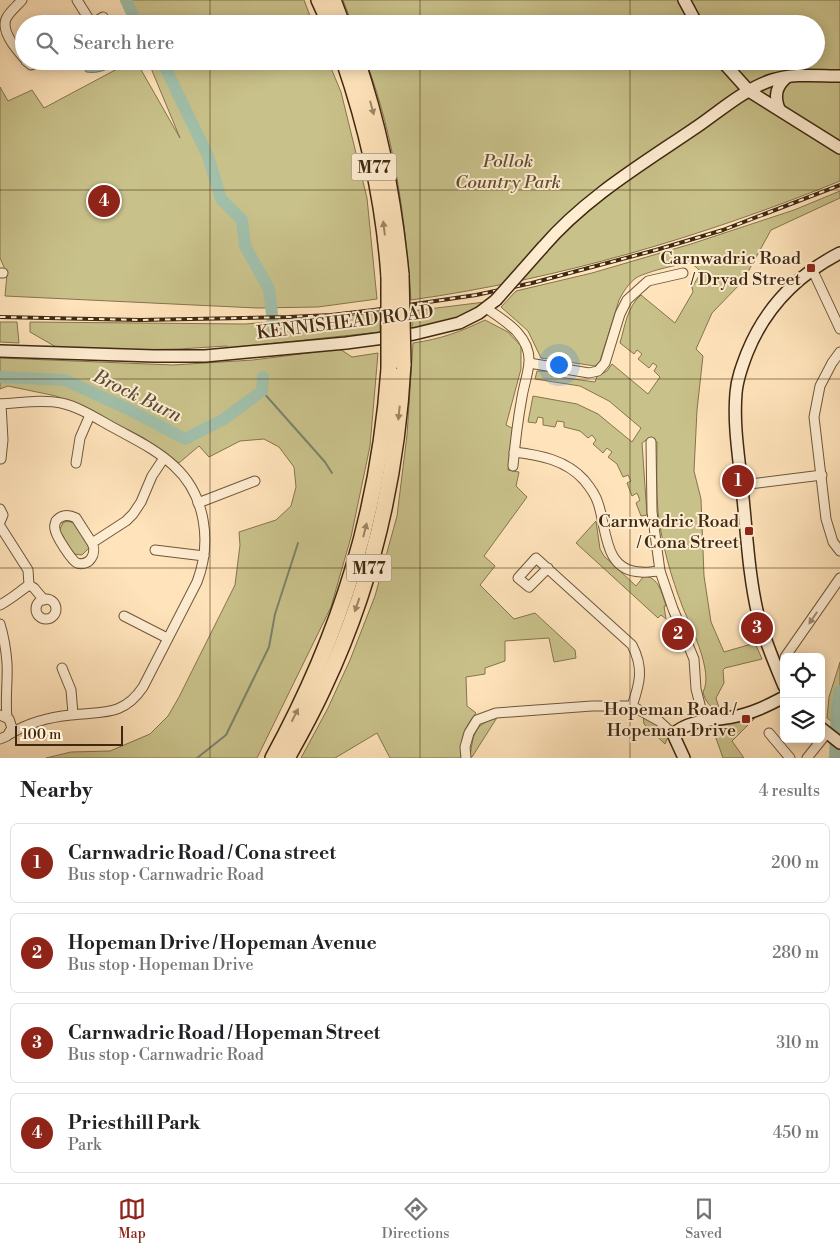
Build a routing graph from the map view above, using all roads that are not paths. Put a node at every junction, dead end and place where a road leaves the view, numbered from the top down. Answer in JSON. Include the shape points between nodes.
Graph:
{"nodes":[{"id":1,"x":22,"y":0,"type":"edge"},
{"id":2,"x":77,"y":0,"type":"edge"},
{"id":3,"x":319,"y":0,"type":"edge"},
{"id":4,"x":332,"y":0,"type":"edge"},
{"id":5,"x":684,"y":0,"type":"edge"},
{"id":6,"x":86,"y":15,"type":"edge"},
{"id":7,"x":326,"y":15,"type":"edge"},
{"id":8,"x":338,"y":15,"type":"edge"},
{"id":9,"x":692,"y":15,"type":"edge"},
{"id":10,"x":15,"y":45,"type":"edge"},
{"id":11,"x":347,"y":70,"type":"edge"},
{"id":12,"x":360,"y":70,"type":"edge"},
{"id":13,"x":730,"y":70,"type":"edge"},
{"id":14,"x":840,"y":76,"type":"edge"},
{"id":15,"x":787,"y":77,"type":"junction"},
{"id":16,"x":749,"y":91,"type":"junction"},
{"id":17,"x":779,"y":109,"type":"junction"},
{"id":18,"x":840,"y":148,"type":"edge"},
{"id":19,"x":840,"y":253,"type":"edge"},
{"id":20,"x":812,"y":269,"type":"junction"},
{"id":21,"x":683,"y":273,"type":"dead end"},
{"id":22,"x":395,"y":276,"type":"junction"},
{"id":23,"x":486,"y":308,"type":"junction"},
{"id":24,"x":840,"y":329,"type":"edge"},
{"id":25,"x":0,"y":351,"type":"edge"},
{"id":26,"x":840,"y":352,"type":"edge"},
{"id":27,"x":529,"y":363,"type":"junction"},
{"id":28,"x":396,"y":367,"type":"junction"},
{"id":29,"x":0,"y":404,"type":"edge"},
{"id":30,"x":90,"y":415,"type":"junction"},
{"id":31,"x":650,"y":442,"type":"dead end"},
{"id":32,"x":514,"y":452,"type":"junction"},
{"id":33,"x":164,"y":458,"type":"junction"},
{"id":34,"x":2,"y":459,"type":"dead end"},
{"id":35,"x":76,"y":463,"type":"dead end"},
{"id":36,"x":513,"y":466,"type":"dead end"},
{"id":37,"x":822,"y":475,"type":"junction"},
{"id":38,"x":254,"y":481,"type":"dead end"},
{"id":39,"x":742,"y":484,"type":"junction"},
{"id":40,"x":198,"y":503,"type":"junction"},
{"id":41,"x":0,"y":509,"type":"edge"},
{"id":42,"x":0,"y":522,"type":"edge"},
{"id":43,"x":0,"y":526,"type":"edge"},
{"id":44,"x":92,"y":543,"type":"junction"},
{"id":45,"x":155,"y":550,"type":"dead end"},
{"id":46,"x":840,"y":551,"type":"edge"},
{"id":47,"x":204,"y":556,"type":"junction"},
{"id":48,"x":548,"y":568,"type":"dead end"},
{"id":49,"x":660,"y":571,"type":"junction"},
{"id":50,"x":840,"y":578,"type":"edge"},
{"id":51,"x":29,"y":585,"type":"junction"},
{"id":52,"x":44,"y":600,"type":"dead end"},
{"id":53,"x":0,"y":605,"type":"edge"},
{"id":54,"x":124,"y":616,"type":"dead end"},
{"id":55,"x":0,"y":624,"type":"edge"},
{"id":56,"x":167,"y":638,"type":"junction"},
{"id":57,"x":786,"y":653,"type":"edge"},
{"id":58,"x":780,"y":658,"type":"edge"},
{"id":59,"x":62,"y":668,"type":"dead end"},
{"id":60,"x":5,"y":696,"type":"junction"},
{"id":61,"x":782,"y":698,"type":"edge"},
{"id":62,"x":632,"y":706,"type":"junction"},
{"id":63,"x":0,"y":707,"type":"edge"},
{"id":64,"x":73,"y":714,"type":"junction"},
{"id":65,"x":6,"y":718,"type":"edge"},
{"id":66,"x":704,"y":720,"type":"junction"},
{"id":67,"x":25,"y":725,"type":"junction"},
{"id":68,"x":825,"y":731,"type":"edge"},
{"id":69,"x":10,"y":734,"type":"junction"},
{"id":70,"x":673,"y":734,"type":"junction"},
{"id":71,"x":0,"y":739,"type":"edge"},
{"id":72,"x":771,"y":740,"type":"dead end"},
{"id":73,"x":816,"y":743,"type":"edge"},
{"id":74,"x":840,"y":743,"type":"edge"},
{"id":75,"x":273,"y":758,"type":"edge"},
{"id":76,"x":287,"y":758,"type":"edge"},
{"id":77,"x":466,"y":758,"type":"edge"},
{"id":78,"x":684,"y":758,"type":"edge"},
{"id":79,"x":790,"y":758,"type":"edge"},
{"id":80,"x":807,"y":758,"type":"edge"}],
"edges":[{"from":1,"to":10,"type":"street","via":[[7,17],[5,25]]},
{"from":2,"to":6,"type":"street"},
{"from":3,"to":7,"type":"highway"},
{"from":4,"to":8,"type":"highway"},
{"from":5,"to":9,"type":"street"},
{"from":22,"to":11,"type":"highway","number":"M77","one_way":true,"via":[[374,171]]},
{"from":12,"to":22,"type":"highway","number":"M77","one_way":true,"via":[[387,169],[397,231]]},
{"from":13,"to":16,"type":"street"},
{"from":14,"to":15,"type":"street","name":"KENNISHEAD ROAD"},
{"from":15,"to":16,"type":"street","name":"KENNISHEAD ROAD","via":[[771,80]]},
{"from":15,"to":17,"type":"street","via":[[778,89],[776,102]]},
{"from":16,"to":17,"type":"street"},
{"from":16,"to":23,"type":"street","name":"KENNISHEAD ROAD","bridge":true,"via":[[580,209]]},
{"from":17,"to":18,"type":"street"},
{"from":19,"to":20,"type":"street"},
{"from":20,"to":24,"type":"street"},
{"from":20,"to":39,"type":"street","via":[[771,308],[757,329],[740,370],[735,415]]},
{"from":21,"to":27,"type":"street","via":[[648,281],[627,300],[607,359],[598,372]]},
{"from":22,"to":28,"type":"highway","number":"M77","bridge":true},
{"from":23,"to":25,"type":"street","name":"KENNISHEAD ROAD","via":[[459,323],[414,334],[260,351],[178,356]]},
{"from":23,"to":27,"type":"street","via":[[519,333],[529,354]]},
{"from":26,"to":37,"type":"street","via":[[824,376],[816,401],[814,417]]},
{"from":27,"to":32,"type":"street"},
{"from":75,"to":28,"type":"highway","number":"M77","one_way":true,"via":[[320,663],[354,569],[376,477]]},
{"from":28,"to":76,"type":"highway","number":"M77","one_way":true,"via":[[394,460],[383,519],[352,620],[324,688]]},
{"from":29,"to":30,"type":"street","via":[[51,401]]},
{"from":29,"to":34,"type":"street"},
{"from":30,"to":33,"type":"street"},
{"from":30,"to":35,"type":"street","via":[[80,438]]},
{"from":31,"to":49,"type":"street","via":[[652,512]]},
{"from":32,"to":36,"type":"street"},
{"from":32,"to":49,"type":"street","via":[[543,456],[576,473],[598,501],[608,549],[615,559],[630,570]]},
{"from":33,"to":40,"type":"street","via":[[183,476]]},
{"from":33,"to":44,"type":"street","via":[[133,514]]},
{"from":37,"to":39,"type":"street"},
{"from":37,"to":46,"type":"street","via":[[829,534]]},
{"from":38,"to":40,"type":"street"},
{"from":39,"to":58,"type":"street","via":[[758,616]]},
{"from":40,"to":47,"type":"street","via":[[204,528]]},
{"from":41,"to":42,"type":"street","via":[[3,515]]},
{"from":43,"to":51,"type":"street","via":[[28,570]]},
{"from":44,"to":44,"type":"street","via":[[95,551],[92,558],[84,563],[76,562],[56,533],[56,521],[64,516],[76,518]]},
{"from":45,"to":47,"type":"street"},
{"from":47,"to":56,"type":"street","via":[[197,582]]},
{"from":48,"to":62,"type":"street","via":[[632,645],[639,658],[640,669]]},
{"from":49,"to":66,"type":"street","via":[[694,659],[696,689]]},
{"from":50,"to":57,"type":"street","one_way":true},
{"from":51,"to":52,"type":"street"},
{"from":51,"to":53,"type":"street"},
{"from":54,"to":56,"type":"street"},
{"from":55,"to":60,"type":"street","via":[[7,664]]},
{"from":56,"to":64,"type":"street","via":[[143,687],[134,698],[111,712]]},
{"from":59,"to":64,"type":"street","via":[[71,690]]},
{"from":60,"to":63,"type":"street"},
{"from":60,"to":65,"type":"street"},
{"from":61,"to":66,"type":"street","via":[[753,712]]},
{"from":62,"to":70,"type":"street","via":[[659,720]]},
{"from":62,"to":77,"type":"street","via":[[496,713],[477,720],[469,733]]},
{"from":64,"to":67,"type":"street"},
{"from":65,"to":67,"type":"street"},
{"from":65,"to":69,"type":"street","via":[[12,728]]},
{"from":66,"to":70,"type":"street","via":[[688,724]]},
{"from":67,"to":69,"type":"street"},
{"from":68,"to":74,"type":"street"},
{"from":69,"to":71,"type":"street"},
{"from":70,"to":78,"type":"street"},
{"from":72,"to":79,"type":"street"},
{"from":73,"to":80,"type":"street"}]}
